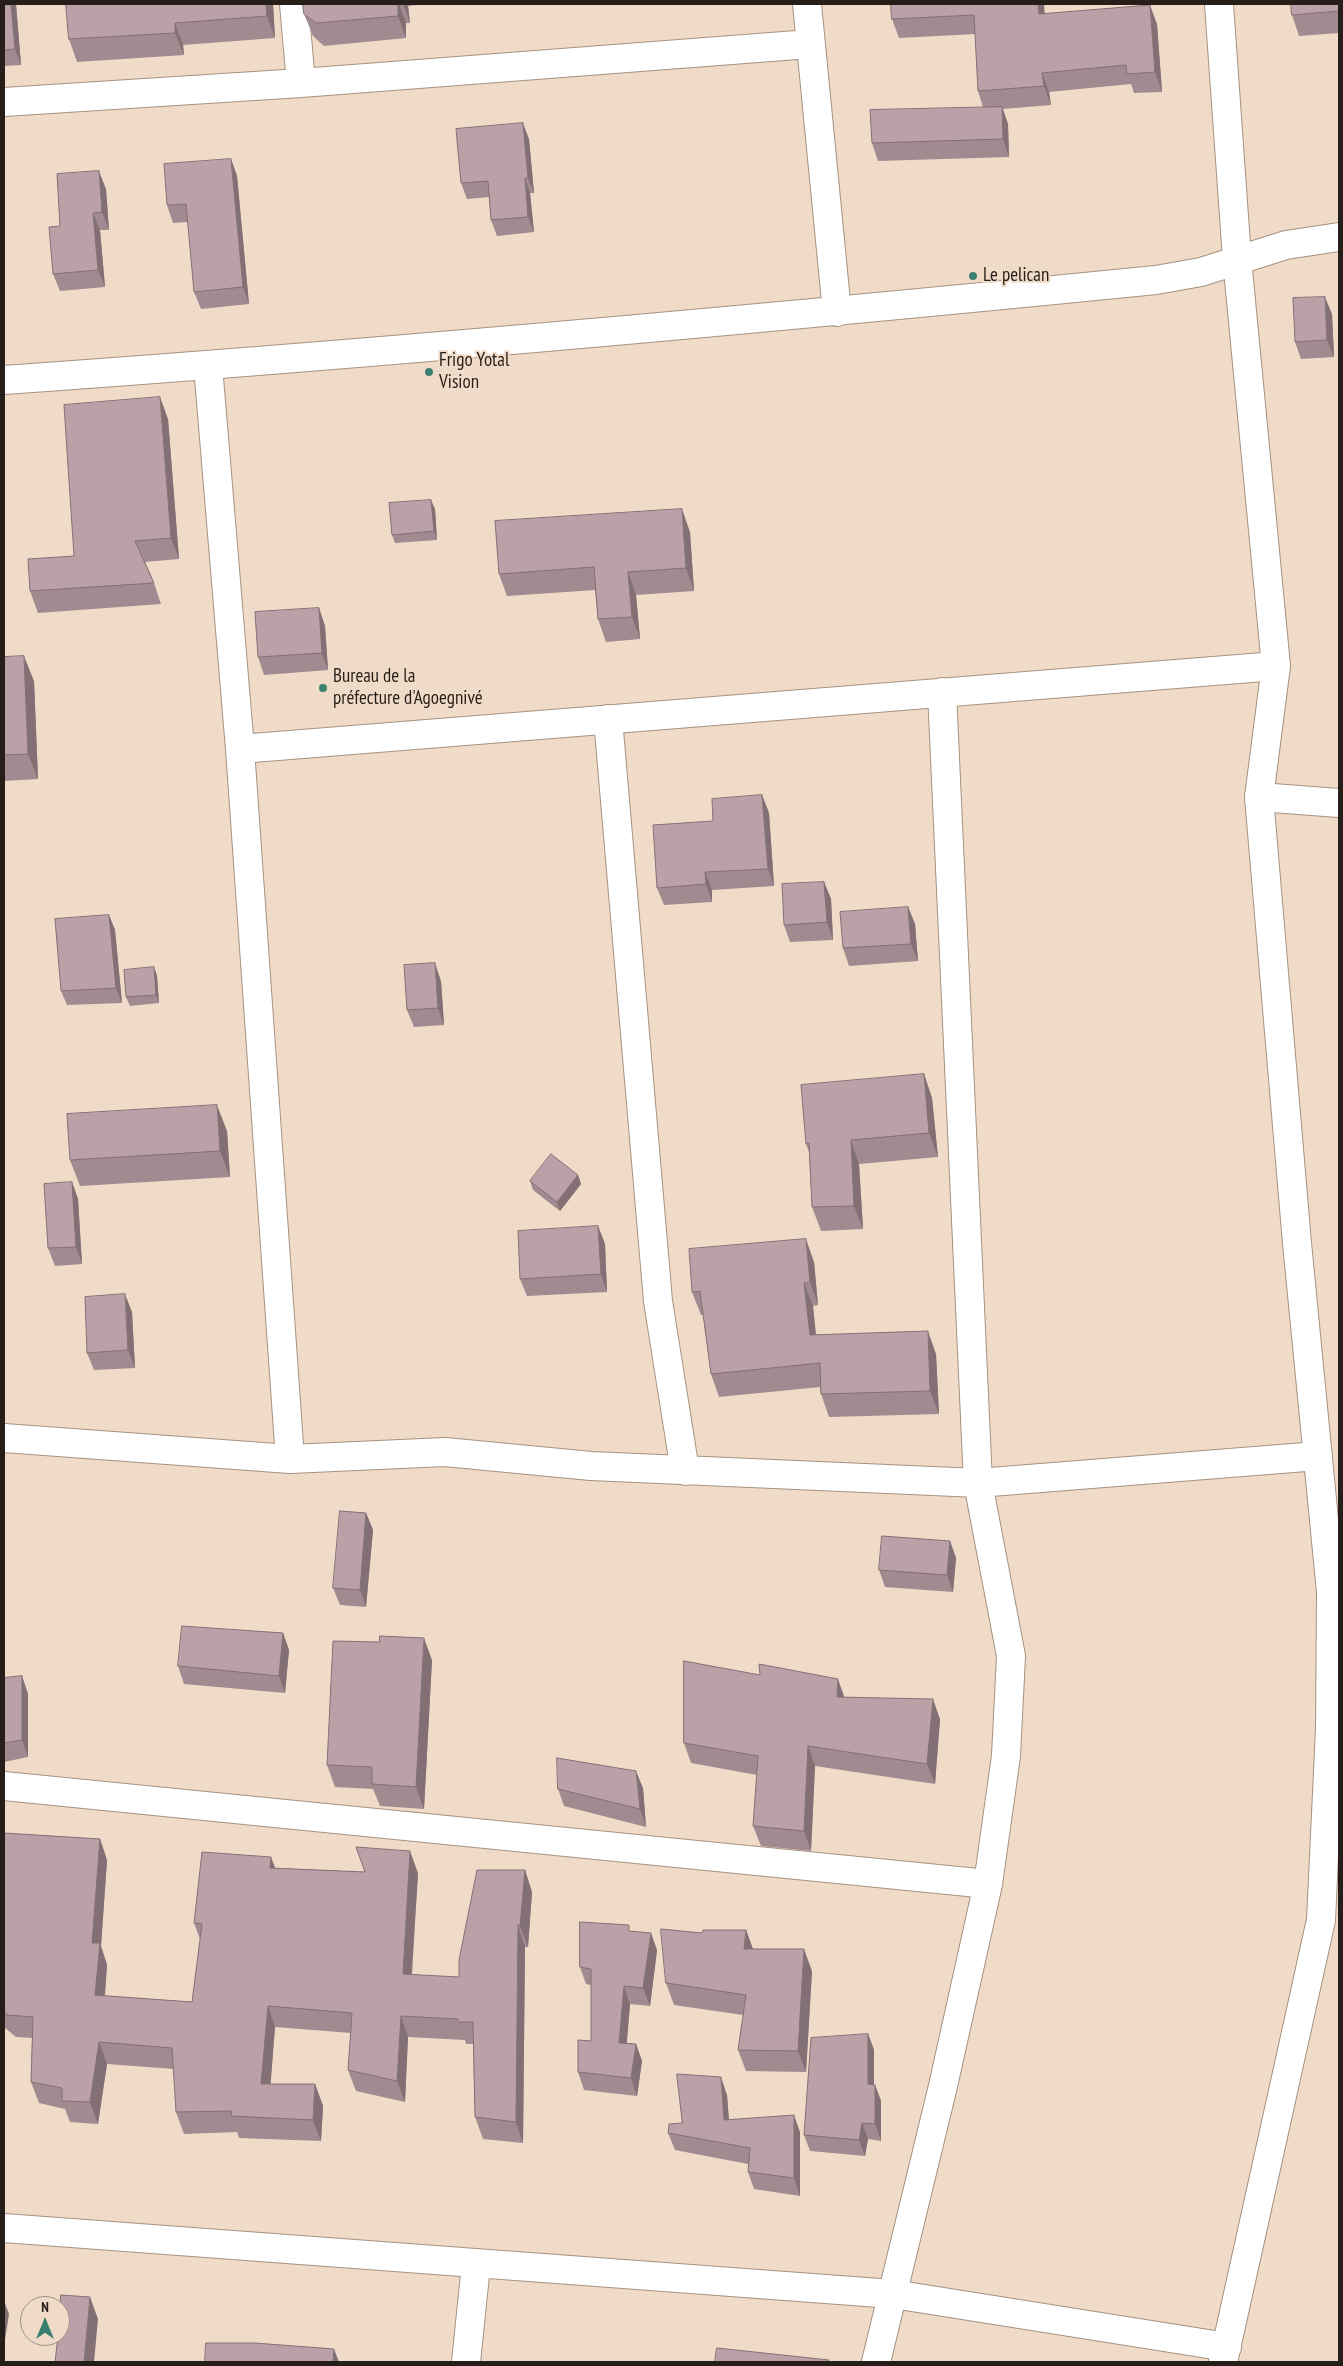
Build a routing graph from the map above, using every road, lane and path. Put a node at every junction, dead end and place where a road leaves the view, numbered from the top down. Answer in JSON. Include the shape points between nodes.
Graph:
{"nodes":[{"id":1,"x":294,"y":4,"type":"edge"},
{"id":2,"x":807,"y":4,"type":"edge"},
{"id":3,"x":1219,"y":4,"type":"edge"},
{"id":4,"x":810,"y":44,"type":"junction"},
{"id":5,"x":301,"y":83,"type":"junction"},
{"id":6,"x":4,"y":102,"type":"edge"},
{"id":7,"x":1339,"y":237,"type":"edge"},
{"id":8,"x":1237,"y":259,"type":"junction"},
{"id":9,"x":838,"y":312,"type":"junction"},
{"id":10,"x":208,"y":366,"type":"junction"},
{"id":11,"x":4,"y":380,"type":"edge"},
{"id":12,"x":1276,"y":666,"type":"junction"},
{"id":13,"x":942,"y":692,"type":"junction"},
{"id":14,"x":608,"y":719,"type":"junction"},
{"id":15,"x":240,"y":749,"type":"junction"},
{"id":16,"x":1259,"y":797,"type":"junction"},
{"id":17,"x":1339,"y":803,"type":"edge"},
{"id":18,"x":4,"y":1438,"type":"edge"},
{"id":19,"x":1318,"y":1456,"type":"junction"},
{"id":20,"x":290,"y":1459,"type":"junction"},
{"id":21,"x":685,"y":1471,"type":"junction"},
{"id":22,"x":978,"y":1483,"type":"junction"},
{"id":23,"x":1335,"y":1592,"type":"edge"},
{"id":24,"x":4,"y":1786,"type":"edge"},
{"id":25,"x":988,"y":1884,"type":"junction"},
{"id":26,"x":4,"y":2228,"type":"edge"},
{"id":27,"x":476,"y":2265,"type":"junction"},
{"id":28,"x":893,"y":2294,"type":"junction"},
{"id":29,"x":1225,"y":2354,"type":"edge"},
{"id":30,"x":466,"y":2362,"type":"edge"},
{"id":31,"x":876,"y":2362,"type":"edge"}],
"edges":[{"from":1,"to":5,"type":"street"},
{"from":2,"to":4,"type":"street"},
{"from":3,"to":8,"type":"street"},
{"from":4,"to":5,"type":"street"},
{"from":4,"to":9,"type":"street"},
{"from":5,"to":6,"type":"street"},
{"from":7,"to":8,"type":"street","via":[[1286,245]]},
{"from":8,"to":9,"type":"street","via":[[1201,272],[1156,280]]},
{"from":8,"to":12,"type":"street"},
{"from":9,"to":10,"type":"street"},
{"from":10,"to":11,"type":"street"},
{"from":10,"to":15,"type":"street"},
{"from":12,"to":13,"type":"street"},
{"from":12,"to":16,"type":"street"},
{"from":13,"to":14,"type":"street"},
{"from":13,"to":22,"type":"street"},
{"from":14,"to":15,"type":"street"},
{"from":14,"to":21,"type":"street","via":[[658,1302]]},
{"from":15,"to":20,"type":"street"},
{"from":16,"to":17,"type":"street"},
{"from":16,"to":19,"type":"street"},
{"from":18,"to":20,"type":"street"},
{"from":19,"to":22,"type":"street"},
{"from":19,"to":23,"type":"street"},
{"from":20,"to":21,"type":"street","via":[[446,1452]]},
{"from":21,"to":22,"type":"street"},
{"from":22,"to":25,"type":"street","via":[[1011,1656],[1006,1756]]},
{"from":23,"to":29,"type":"street","via":[[1321,1920]]},
{"from":24,"to":25,"type":"street"},
{"from":25,"to":28,"type":"street"},
{"from":26,"to":27,"type":"street"},
{"from":27,"to":28,"type":"street"},
{"from":27,"to":30,"type":"street"},
{"from":28,"to":29,"type":"street"},
{"from":28,"to":31,"type":"street"}]}
